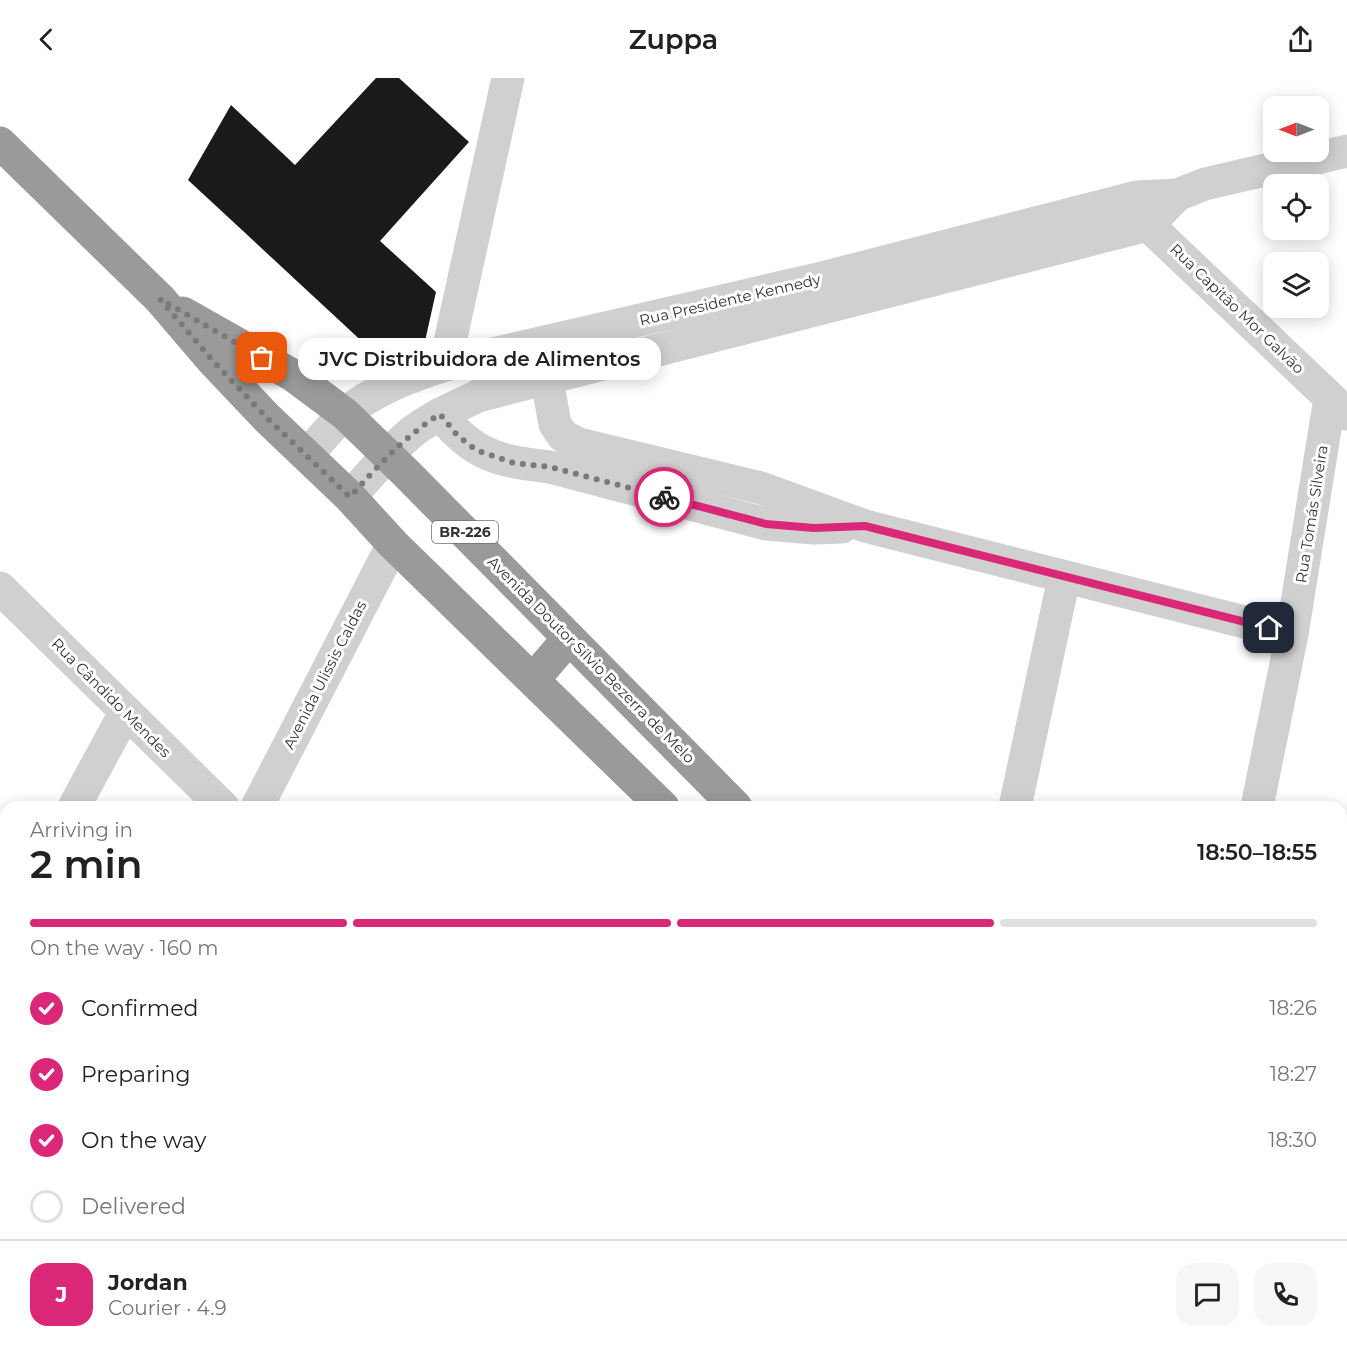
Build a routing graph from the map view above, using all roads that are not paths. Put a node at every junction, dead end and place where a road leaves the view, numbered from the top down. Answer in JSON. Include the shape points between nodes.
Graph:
{"nodes":[{"id":1,"x":508,"y":78,"type":"edge"},
{"id":2,"x":0,"y":143,"type":"edge"},
{"id":3,"x":1347,"y":152,"type":"edge"},
{"id":4,"x":12,"y":159,"type":"edge"},
{"id":5,"x":1143,"y":211,"type":"junction"},
{"id":6,"x":1016,"y":227,"type":"junction"},
{"id":7,"x":1024,"y":259,"type":"junction"},
{"id":8,"x":829,"y":292,"type":"junction"},
{"id":9,"x":160,"y":299,"type":"junction"},
{"id":10,"x":541,"y":344,"type":"junction"},
{"id":11,"x":446,"y":365,"type":"junction"},
{"id":12,"x":546,"y":379,"type":"junction"},
{"id":13,"x":1339,"y":406,"type":"edge"},
{"id":14,"x":345,"y":414,"type":"junction"},
{"id":15,"x":440,"y":414,"type":"junction"},
{"id":16,"x":307,"y":455,"type":"junction"},
{"id":17,"x":388,"y":455,"type":"junction"},
{"id":18,"x":575,"y":458,"type":"junction"},
{"id":19,"x":350,"y":497,"type":"junction"},
{"id":20,"x":393,"y":543,"type":"junction"},
{"id":21,"x":1064,"y":578,"type":"junction"},
{"id":22,"x":0,"y":588,"type":"edge"},
{"id":23,"x":1292,"y":634,"type":"junction"},
{"id":24,"x":569,"y":638,"type":"junction"},
{"id":25,"x":533,"y":680,"type":"junction"},
{"id":26,"x":125,"y":713,"type":"junction"},
{"id":27,"x":681,"y":752,"type":"junction"},
{"id":28,"x":653,"y":798,"type":"edge"},
{"id":29,"x":77,"y":801,"type":"edge"},
{"id":30,"x":217,"y":801,"type":"edge"},
{"id":31,"x":260,"y":801,"type":"edge"},
{"id":32,"x":730,"y":801,"type":"edge"},
{"id":33,"x":1016,"y":801,"type":"edge"},
{"id":34,"x":1258,"y":801,"type":"edge"}],
"edges":[{"from":1,"to":11,"type":"street"},
{"from":2,"to":4,"type":"highway","name":"Avenida Doutor Sílvio Bezerra de Melo","number":"BR-226"},
{"from":3,"to":5,"type":"street","name":"Rua Presidente Kennedy","via":[[1205,184]]},
{"from":4,"to":9,"type":"highway","name":"Avenida Doutor Sílvio Bezerra de Melo","number":"BR-226"},
{"from":5,"to":6,"type":"street","name":"Rua Presidente Kennedy"},
{"from":5,"to":7,"type":"street","name":"Rua Presidente Kennedy"},
{"from":5,"to":13,"type":"street","name":"Rua Capitão Mor Galvão"},
{"from":6,"to":7,"type":"street"},
{"from":6,"to":8,"type":"street","name":"Rua Presidente Kennedy"},
{"from":7,"to":8,"type":"street","name":"Rua Presidente Kennedy"},
{"from":8,"to":10,"type":"street","name":"Rua Presidente Kennedy"},
{"from":8,"to":12,"type":"street","name":"Rua Presidente Kennedy"},
{"from":9,"to":14,"type":"highway","name":"Avenida Doutor Sílvio Bezerra de Melo","number":"BR-226","via":[[294,376]]},
{"from":9,"to":16,"type":"highway","name":"Avenida Doutor Sílvio Bezerra de Melo","number":"BR-226","via":[[213,361]]},
{"from":10,"to":11,"type":"street","name":"Rua Presidente Kennedy"},
{"from":10,"to":12,"type":"street"},
{"from":11,"to":14,"type":"street","name":"Rua Presidente Kennedy","via":[[380,392]]},
{"from":12,"to":15,"type":"street","name":"Rua Presidente Kennedy","via":[[478,396]]},
{"from":12,"to":18,"type":"street","via":[[555,424]]},
{"from":13,"to":23,"type":"street","name":"Rua Tomás Silveira"},
{"from":14,"to":16,"type":"street","name":"Rua Presidente Kennedy"},
{"from":14,"to":17,"type":"highway","name":"Avenida Doutor Sílvio Bezerra de Melo","number":"BR-226"},
{"from":15,"to":17,"type":"street","name":"Rua Presidente Kennedy"},
{"from":15,"to":18,"type":"street","via":[[476,450],[514,463],[550,467]]},
{"from":16,"to":19,"type":"highway","name":"Avenida Doutor Sílvio Bezerra de Melo","number":"BR-226"},
{"from":17,"to":19,"type":"street","name":"Rua Presidente Kennedy"},
{"from":17,"to":24,"type":"highway","name":"Avenida Doutor Sílvio Bezerra de Melo","number":"BR-226"},
{"from":18,"to":21,"type":"street","via":[[761,488],[865,526]]},
{"from":19,"to":20,"type":"highway","name":"Avenida Doutor Sílvio Bezerra de Melo","number":"BR-226"},
{"from":20,"to":25,"type":"highway","name":"Avenida Doutor Sílvio Bezerra de Melo","number":"BR-226"},
{"from":20,"to":31,"type":"street","name":"Avenida Ulissis Caldas"},
{"from":21,"to":23,"type":"street"},
{"from":21,"to":33,"type":"street"},
{"from":22,"to":26,"type":"street","name":"Rua Cândido Mendes"},
{"from":23,"to":34,"type":"street","name":"Rua Tomás Silveira"},
{"from":24,"to":25,"type":"highway"},
{"from":24,"to":27,"type":"highway","name":"Avenida Doutor Sílvio Bezerra de Melo","number":"BR-226"},
{"from":25,"to":28,"type":"highway","name":"Avenida Doutor Sílvio Bezerra de Melo","number":"BR-226"},
{"from":26,"to":29,"type":"street"},
{"from":26,"to":30,"type":"street","name":"Rua Cândido Mendes"},
{"from":27,"to":28,"type":"highway"},
{"from":27,"to":32,"type":"highway","name":"Avenida Doutor Sílvio Bezerra de Melo","number":"BR-226"}]}
